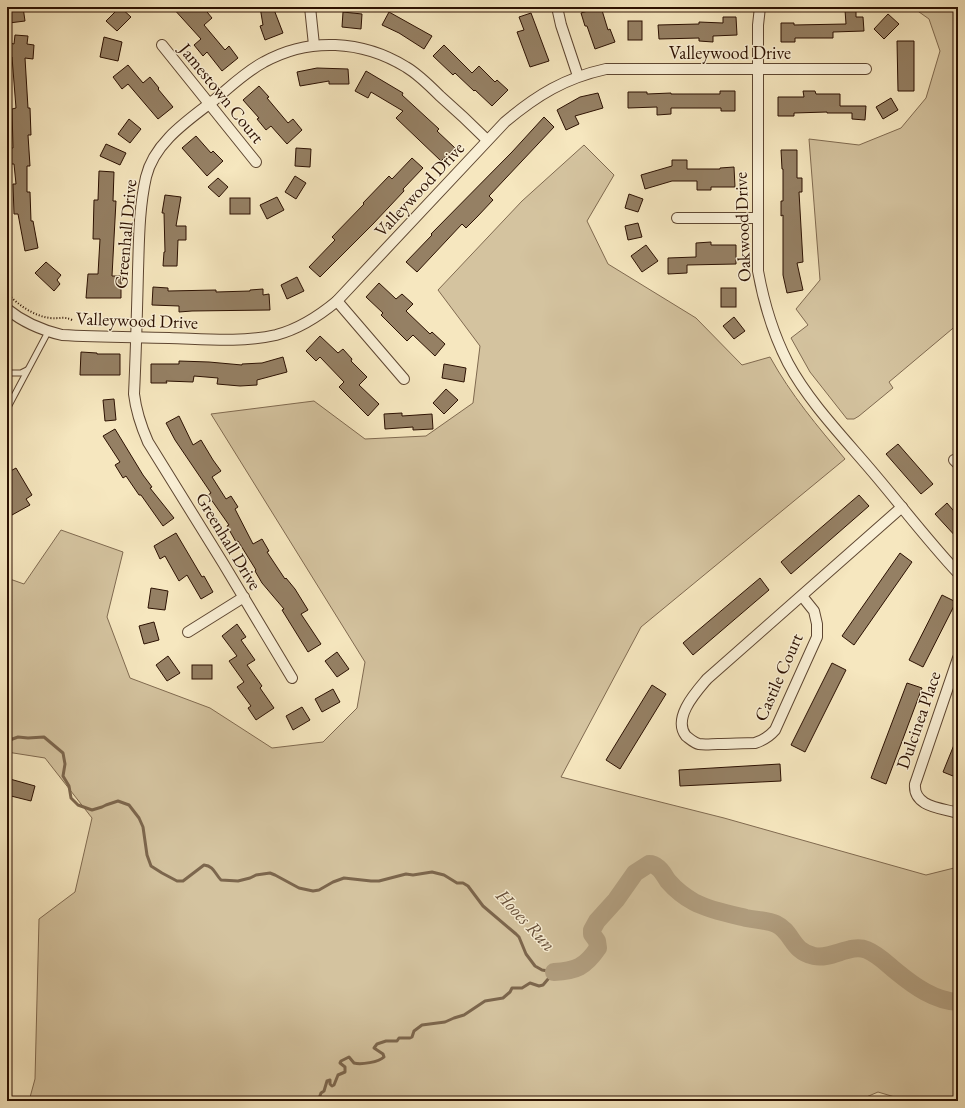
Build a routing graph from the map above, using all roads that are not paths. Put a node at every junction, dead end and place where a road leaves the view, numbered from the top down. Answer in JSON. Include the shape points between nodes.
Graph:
{"nodes":[{"id":1,"x":310,"y":7,"type":"edge"},
{"id":2,"x":557,"y":7,"type":"edge"},
{"id":3,"x":760,"y":7,"type":"edge"},
{"id":4,"x":162,"y":44,"type":"dead end"},
{"id":5,"x":314,"y":46,"type":"junction"},
{"id":6,"x":758,"y":68,"type":"junction"},
{"id":7,"x":866,"y":69,"type":"dead end"},
{"id":8,"x":578,"y":76,"type":"junction"},
{"id":9,"x":209,"y":104,"type":"junction"},
{"id":10,"x":487,"y":140,"type":"junction"},
{"id":11,"x":256,"y":162,"type":"dead end"},
{"id":12,"x":677,"y":218,"type":"dead end"},
{"id":13,"x":758,"y":218,"type":"junction"},
{"id":14,"x":336,"y":301,"type":"junction"},
{"id":15,"x":7,"y":309,"type":"edge"},
{"id":16,"x":48,"y":332,"type":"junction"},
{"id":17,"x":136,"y":337,"type":"junction"},
{"id":18,"x":29,"y":368,"type":"junction"},
{"id":19,"x":7,"y":373,"type":"edge"},
{"id":20,"x":404,"y":379,"type":"dead end"},
{"id":21,"x":7,"y":409,"type":"edge"},
{"id":22,"x":902,"y":508,"type":"junction"},
{"id":23,"x":958,"y":574,"type":"edge"},
{"id":24,"x":802,"y":596,"type":"junction"},
{"id":25,"x":244,"y":597,"type":"junction"},
{"id":26,"x":188,"y":632,"type":"dead end"},
{"id":27,"x":958,"y":658,"type":"edge"},
{"id":28,"x":292,"y":678,"type":"dead end"},
{"id":29,"x":958,"y":814,"type":"edge"}],
"edges":[{"from":1,"to":5,"type":"street"},
{"from":2,"to":8,"type":"street"},
{"from":3,"to":6,"type":"street","name":"Oakwood Drive"},
{"from":4,"to":9,"type":"street","name":"Jamestown Court"},
{"from":5,"to":9,"type":"street","name":"Greenhall Drive","via":[[280,54],[264,62]]},
{"from":5,"to":10,"type":"street","name":"Greenhall Drive","via":[[359,48],[396,61],[421,78]]},
{"from":6,"to":7,"type":"street","name":"Valleywood Drive"},
{"from":6,"to":8,"type":"street","name":"Valleywood Drive","via":[[606,69]]},
{"from":6,"to":13,"type":"street","name":"Oakwood Drive"},
{"from":8,"to":10,"type":"street","name":"Valleywood Drive","via":[[543,93]]},
{"from":9,"to":11,"type":"street","name":"Jamestown Court"},
{"from":9,"to":17,"type":"street","name":"Greenhall Drive","via":[[165,142],[146,177],[139,241]]},
{"from":10,"to":14,"type":"street","name":"Valleywood Drive"},
{"from":12,"to":13,"type":"street"},
{"from":13,"to":22,"type":"street","name":"Oakwood Drive","via":[[758,271],[762,295],[778,342],[804,389]]},
{"from":14,"to":17,"type":"street","name":"Valleywood Drive","via":[[311,320],[277,334],[259,338]]},
{"from":14,"to":20,"type":"street"},
{"from":15,"to":16,"type":"street","name":"Valleywood Drive","via":[[32,326]]},
{"from":16,"to":17,"type":"street","name":"Valleywood Drive","via":[[78,336]]},
{"from":16,"to":18,"type":"lane"},
{"from":17,"to":25,"type":"street","name":"Greenhall Drive","via":[[134,394],[140,425]]},
{"from":18,"to":19,"type":"lane","via":[[20,373]]},
{"from":18,"to":21,"type":"lane"},
{"from":22,"to":23,"type":"street","name":"Oakwood Drive"},
{"from":22,"to":24,"type":"street","name":"Castile Court"},
{"from":24,"to":24,"type":"street","name":"Castile Court","via":[[696,691],[681,720],[685,734],[690,740],[700,744],[755,743],[770,736],[775,730],[817,637],[814,612]]},
{"from":25,"to":26,"type":"street"},
{"from":25,"to":28,"type":"street","name":"Greenhall Drive"},
{"from":27,"to":29,"type":"street","name":"Dulcinea Place","via":[[914,789],[918,799],[924,803]]}]}
